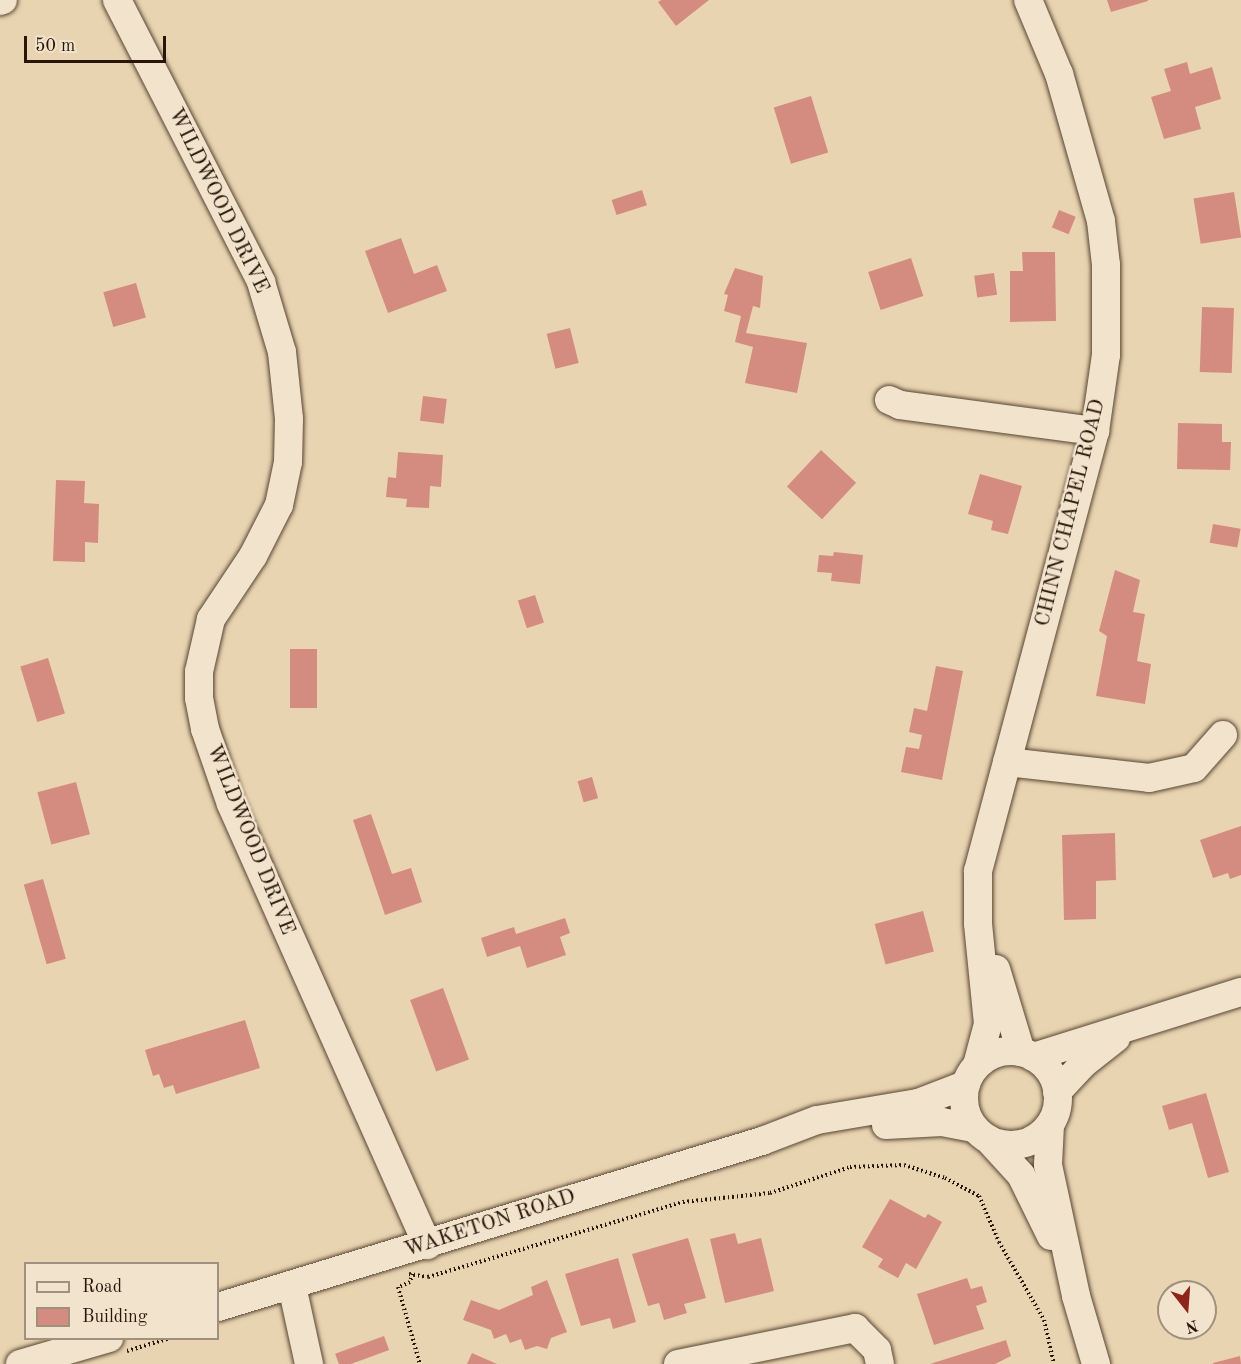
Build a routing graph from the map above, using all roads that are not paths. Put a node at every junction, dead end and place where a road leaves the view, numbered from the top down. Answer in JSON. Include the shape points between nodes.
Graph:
{"nodes":[{"id":1,"x":117,"y":0,"type":"edge"},
{"id":2,"x":1028,"y":0,"type":"edge"},
{"id":3,"x":889,"y":400,"type":"dead end"},
{"id":4,"x":1095,"y":431,"type":"junction"},
{"id":5,"x":1223,"y":735,"type":"dead end"},
{"id":6,"x":1007,"y":762,"type":"junction"},
{"id":7,"x":978,"y":923,"type":"junction"},
{"id":8,"x":1241,"y":992,"type":"edge"},
{"id":9,"x":1126,"y":1028,"type":"junction"},
{"id":10,"x":1027,"y":1055,"type":"junction"},
{"id":11,"x":971,"y":1075,"type":"junction"},
{"id":12,"x":1058,"y":1092,"type":"junction"},
{"id":13,"x":1050,"y":1125,"type":"junction"},
{"id":14,"x":982,"y":1134,"type":"junction"},
{"id":15,"x":762,"y":1142,"type":"junction"},
{"id":16,"x":427,"y":1245,"type":"junction"},
{"id":17,"x":292,"y":1286,"type":"junction"},
{"id":18,"x":1076,"y":1296,"type":"junction"},
{"id":19,"x":219,"y":1307,"type":"edge"},
{"id":20,"x":115,"y":1346,"type":"edge"},
{"id":21,"x":20,"y":1364,"type":"edge"},
{"id":22,"x":309,"y":1364,"type":"edge"},
{"id":23,"x":678,"y":1364,"type":"edge"},
{"id":24,"x":880,"y":1364,"type":"edge"},
{"id":25,"x":1096,"y":1364,"type":"edge"}],
"edges":[{"from":1,"to":16,"type":"street","name":"WILDWOOD DRIVE","via":[[261,282],[282,352],[289,419],[288,462],[279,505],[208,628],[199,672],[205,729],[231,804]]},
{"from":2,"to":4,"type":"street","name":"CHINN CHAPEL ROAD","via":[[1059,74],[1101,221],[1106,266],[1106,355]]},
{"from":3,"to":4,"type":"street","via":[[900,405]]},
{"from":4,"to":6,"type":"street","name":"CHINN CHAPEL ROAD"},
{"from":5,"to":6,"type":"street","via":[[1194,768],[1149,778]]},
{"from":6,"to":7,"type":"street","name":"CHINN CHAPEL ROAD","via":[[978,871]]},
{"from":7,"to":10,"type":"street","name":"CHINN CHAPEL ROAD"},
{"from":7,"to":11,"type":"street","name":"CHINN CHAPEL ROAD","via":[[988,1024]]},
{"from":8,"to":9,"type":"street"},
{"from":9,"to":10,"type":"street"},
{"from":9,"to":12,"type":"street","via":[[1083,1064]]},
{"from":10,"to":11,"type":"street","via":[[998,1053]]},
{"from":10,"to":12,"type":"street","via":[[1049,1071]]},
{"from":11,"to":14,"type":"street","via":[[965,1109]]},
{"from":11,"to":15,"type":"street","name":"WAKETON ROAD","via":[[918,1103],[817,1119]]},
{"from":12,"to":13,"type":"street"},
{"from":13,"to":14,"type":"street","via":[[1022,1144]]},
{"from":13,"to":18,"type":"street","via":[[1048,1165]]},
{"from":14,"to":15,"type":"street","name":"WAKETON ROAD","via":[[942,1122],[912,1123]]},
{"from":14,"to":18,"type":"street","via":[[1032,1193]]},
{"from":15,"to":16,"type":"street","name":"WAKETON ROAD"},
{"from":16,"to":17,"type":"street","name":"WAKETON ROAD"},
{"from":17,"to":19,"type":"street","name":"WAKETON ROAD"},
{"from":17,"to":22,"type":"street"},
{"from":18,"to":25,"type":"street"},
{"from":20,"to":21,"type":"street"},
{"from":23,"to":24,"type":"street","via":[[855,1328],[877,1350]]}]}
